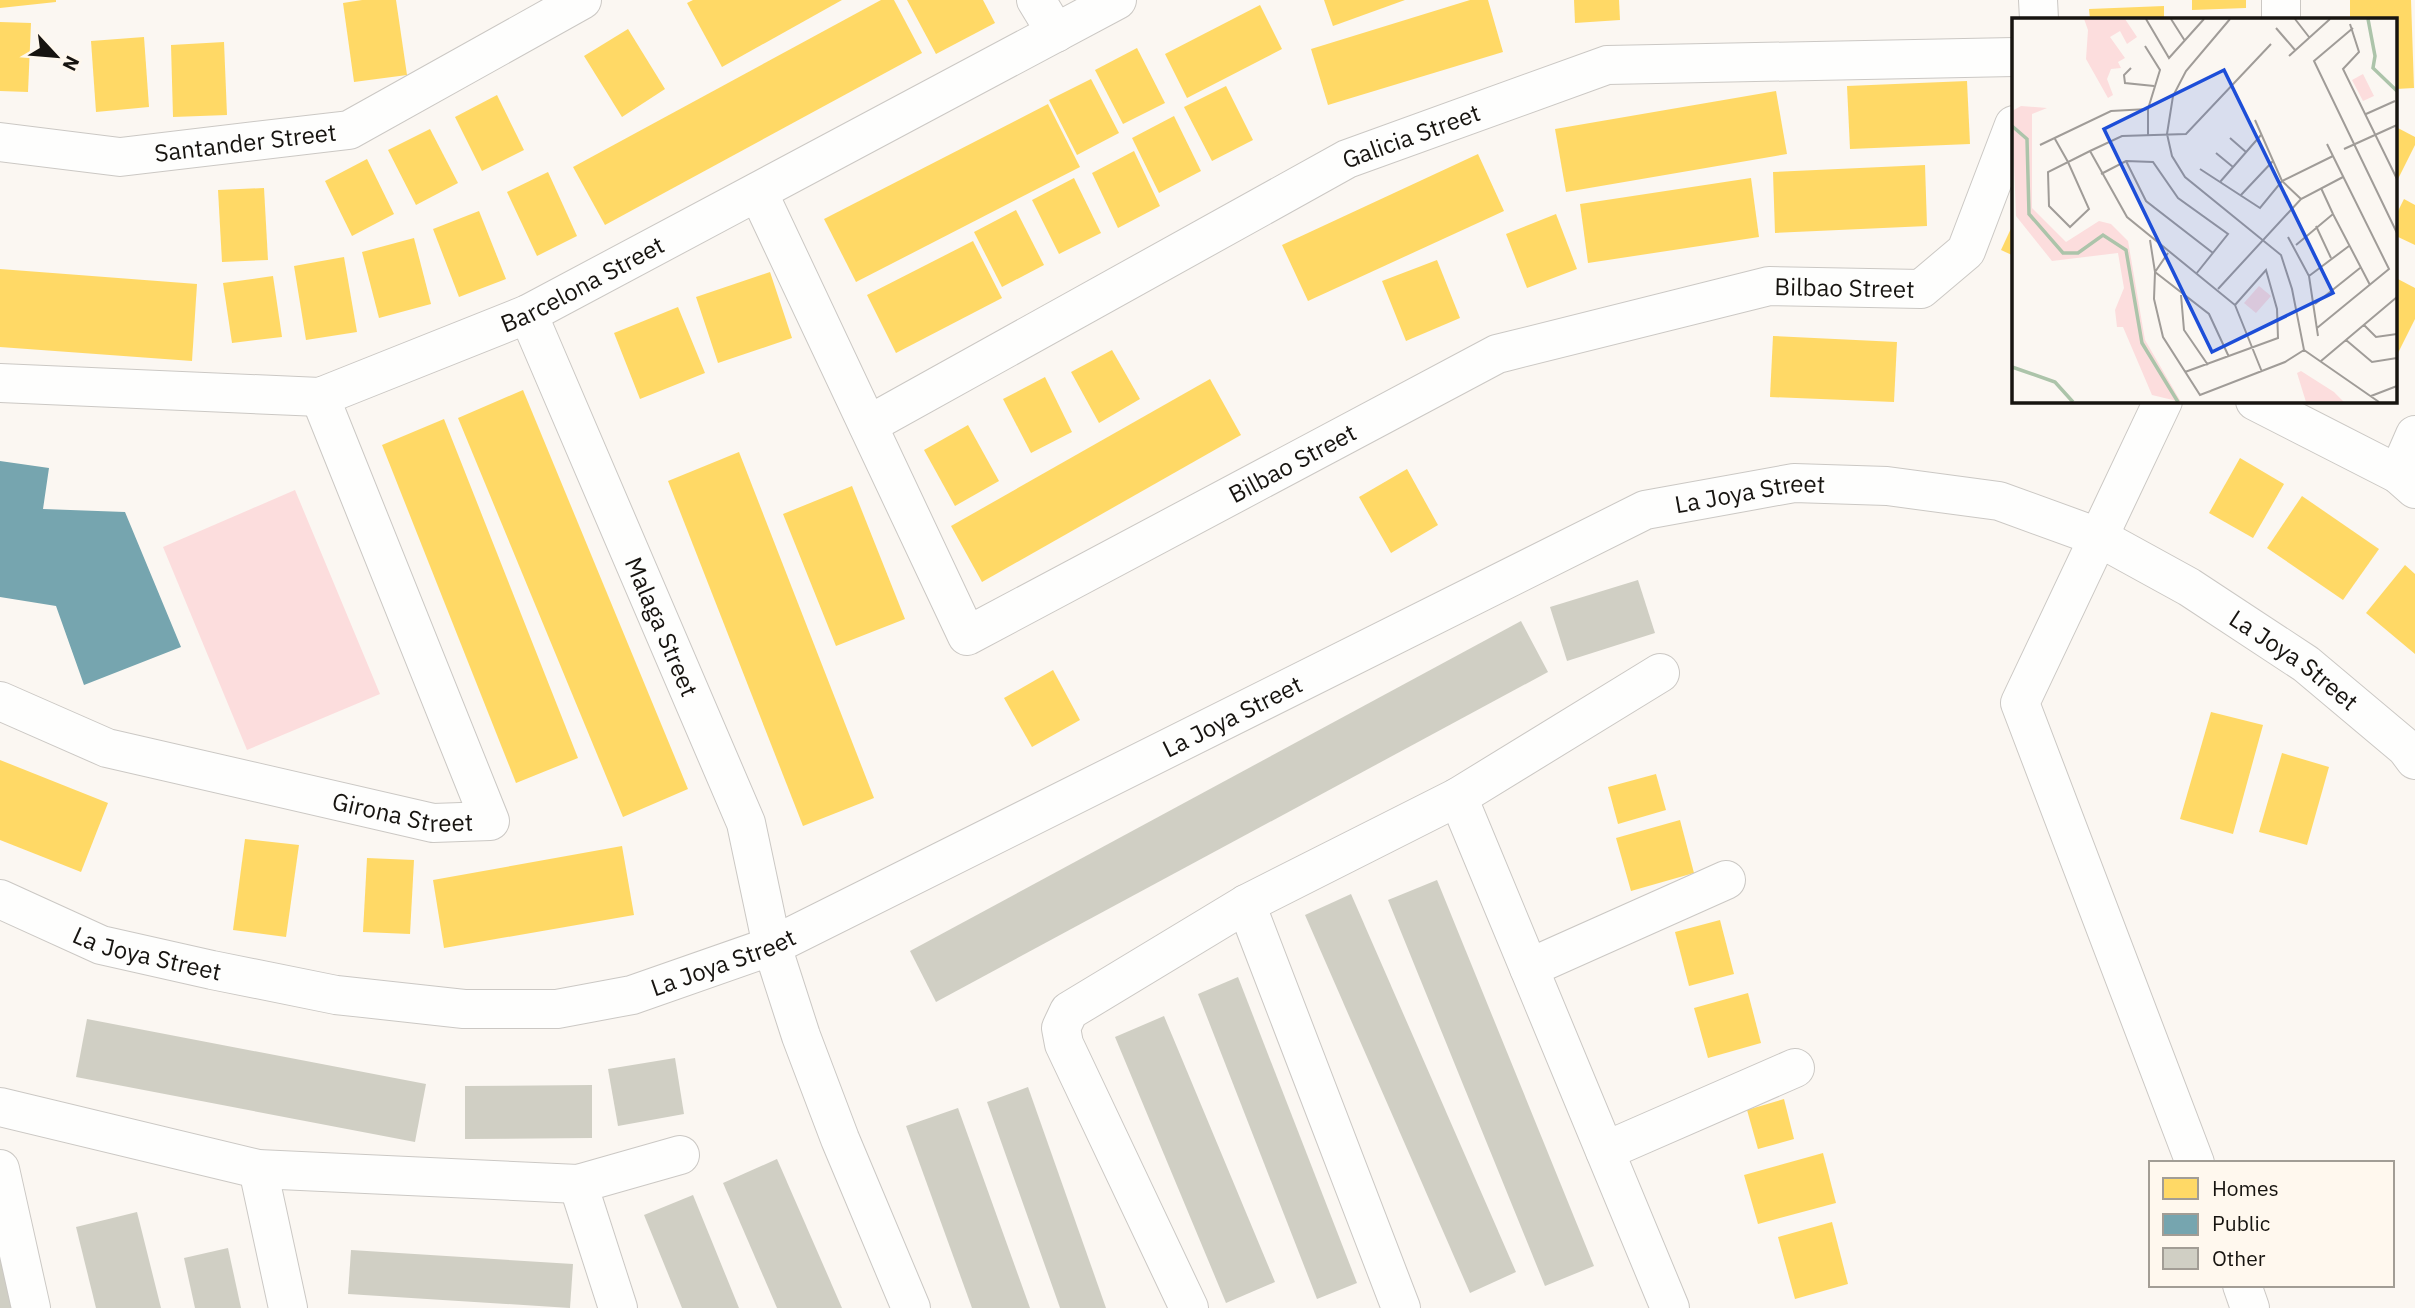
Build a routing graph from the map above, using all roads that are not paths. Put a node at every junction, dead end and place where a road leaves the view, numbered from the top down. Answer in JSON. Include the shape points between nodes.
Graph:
{"nodes":[{"id":1,"x":582,"y":0,"type":"edge"},
{"id":2,"x":1036,"y":0,"type":"edge"},
{"id":3,"x":1117,"y":0,"type":"edge"},
{"id":4,"x":2038,"y":0,"type":"edge"},
{"id":5,"x":2281,"y":0,"type":"edge"},
{"id":6,"x":2039,"y":18,"type":"edge"},
{"id":7,"x":2281,"y":18,"type":"edge"},
{"id":8,"x":1056,"y":33,"type":"junction"},
{"id":9,"x":2012,"y":57,"type":"edge"},
{"id":10,"x":2012,"y":130,"type":"edge"},
{"id":11,"x":0,"y":142,"type":"edge"},
{"id":12,"x":758,"y":192,"type":"junction"},
{"id":13,"x":528,"y":314,"type":"junction"},
{"id":14,"x":0,"y":383,"type":"edge"},
{"id":15,"x":320,"y":397,"type":"junction"},
{"id":16,"x":2162,"y":402,"type":"edge"},
{"id":17,"x":2257,"y":402,"type":"edge"},
{"id":18,"x":868,"y":425,"type":"junction"},
{"id":19,"x":2415,"y":435,"type":"edge"},
{"id":20,"x":2406,"y":481,"type":"edge"},
{"id":21,"x":2098,"y":537,"type":"junction"},
{"id":22,"x":1660,"y":673,"type":"dead end"},
{"id":23,"x":0,"y":701,"type":"edge"},
{"id":24,"x":2415,"y":760,"type":"edge"},
{"id":25,"x":1458,"y":797,"type":"junction"},
{"id":26,"x":1726,"y":880,"type":"dead end"},
{"id":27,"x":0,"y":899,"type":"edge"},
{"id":28,"x":1246,"y":904,"type":"junction"},
{"id":29,"x":772,"y":946,"type":"junction"},
{"id":30,"x":1529,"y":968,"type":"junction"},
{"id":31,"x":1795,"y":1068,"type":"dead end"},
{"id":32,"x":0,"y":1107,"type":"edge"},
{"id":33,"x":1605,"y":1151,"type":"junction"},
{"id":34,"x":680,"y":1155,"type":"dead end"},
{"id":35,"x":2194,"y":1161,"type":"edge"},
{"id":36,"x":0,"y":1169,"type":"edge"},
{"id":37,"x":258,"y":1169,"type":"junction"},
{"id":38,"x":578,"y":1184,"type":"junction"},
{"id":39,"x":2243,"y":1287,"type":"edge"},
{"id":40,"x":31,"y":1308,"type":"edge"},
{"id":41,"x":288,"y":1308,"type":"edge"},
{"id":42,"x":618,"y":1308,"type":"edge"},
{"id":43,"x":911,"y":1308,"type":"edge"},
{"id":44,"x":1189,"y":1308,"type":"edge"},
{"id":45,"x":1401,"y":1308,"type":"edge"},
{"id":46,"x":1670,"y":1308,"type":"edge"},
{"id":47,"x":2250,"y":1308,"type":"edge"}],
"edges":[{"from":1,"to":11,"type":"street","name":"Santander Street","via":[[349,130],[120,158]]},
{"from":2,"to":8,"type":"street"},
{"from":3,"to":8,"type":"street","name":"Barcelona Street"},
{"from":4,"to":6,"type":"street"},
{"from":5,"to":7,"type":"street"},
{"from":8,"to":12,"type":"street","name":"Barcelona Street"},
{"from":9,"to":18,"type":"street","name":"Galicia Street","via":[[1607,65],[1347,159]]},
{"from":10,"to":18,"type":"street","name":"Bilbao Street","via":[[1966,251],[1921,289],[1769,286],[1497,354],[967,636]]},
{"from":12,"to":13,"type":"street","name":"Barcelona Street"},
{"from":12,"to":18,"type":"street","name":"Bilbao Street"},
{"from":13,"to":15,"type":"street","name":"Barcelona Street"},
{"from":13,"to":29,"type":"street","name":"Malaga Street","via":[[746,823]]},
{"from":14,"to":15,"type":"street","name":"Barcelona Street"},
{"from":15,"to":23,"type":"street","name":"Girona Street","via":[[490,821],[433,823],[107,748]]},
{"from":16,"to":21,"type":"street"},
{"from":17,"to":20,"type":"street"},
{"from":19,"to":20,"type":"street"},
{"from":21,"to":24,"type":"street","name":"La Joya Street","via":[[2189,587],[2306,664]]},
{"from":21,"to":29,"type":"street","name":"La Joya Street","via":[[1999,500],[1887,486],[1794,483],[1645,510]]},
{"from":21,"to":35,"type":"street","via":[[2020,703]]},
{"from":22,"to":25,"type":"street"},
{"from":25,"to":28,"type":"street"},
{"from":25,"to":30,"type":"street"},
{"from":26,"to":30,"type":"street"},
{"from":27,"to":29,"type":"street","name":"La Joya Street","via":[[102,945],[336,995],[464,1009],[556,1009],[632,995]]},
{"from":28,"to":44,"type":"street","via":[[1069,1011],[1061,1028]]},
{"from":28,"to":45,"type":"street"},
{"from":29,"to":43,"type":"street","name":"Malaga Street","via":[[817,1081]]},
{"from":30,"to":33,"type":"street"},
{"from":31,"to":33,"type":"street"},
{"from":32,"to":37,"type":"street"},
{"from":33,"to":46,"type":"street"},
{"from":34,"to":38,"type":"street"},
{"from":36,"to":40,"type":"street"},
{"from":37,"to":38,"type":"street"},
{"from":37,"to":41,"type":"street"},
{"from":38,"to":42,"type":"street"},
{"from":39,"to":47,"type":"street"}]}
